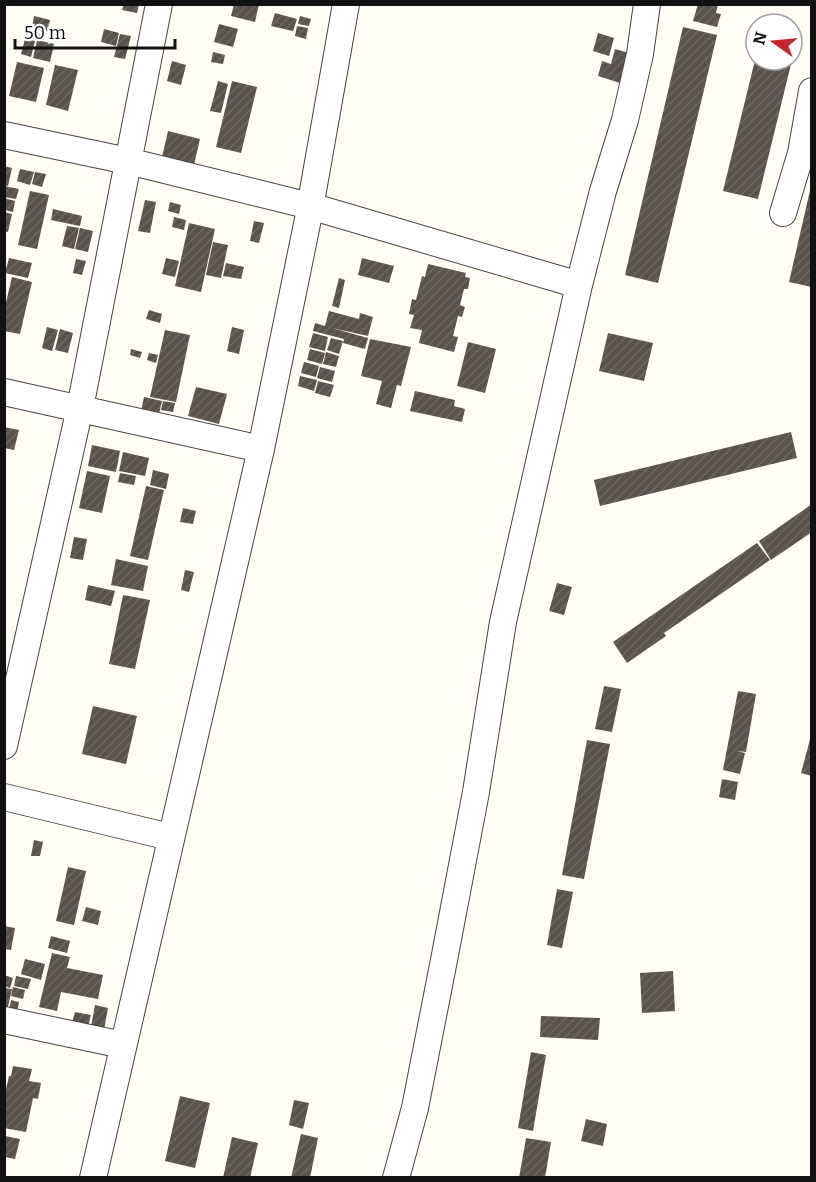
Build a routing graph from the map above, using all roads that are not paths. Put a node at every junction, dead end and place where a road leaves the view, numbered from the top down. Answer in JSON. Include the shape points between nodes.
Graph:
{"nodes":[{"id":1,"x":159,"y":4,"type":"edge"},
{"id":2,"x":346,"y":4,"type":"edge"},
{"id":3,"x":647,"y":4,"type":"edge"},
{"id":4,"x":812,"y":91,"type":"edge"},
{"id":5,"x":4,"y":135,"type":"edge"},
{"id":6,"x":128,"y":161,"type":"junction"},
{"id":7,"x":310,"y":206,"type":"junction"},
{"id":8,"x":783,"y":213,"type":"dead end"},
{"id":9,"x":579,"y":285,"type":"junction"},
{"id":10,"x":4,"y":392,"type":"edge"},
{"id":11,"x":80,"y":408,"type":"junction"},
{"id":12,"x":261,"y":449,"type":"junction"},
{"id":13,"x":4,"y":746,"type":"edge"},
{"id":14,"x":4,"y":797,"type":"edge"},
{"id":15,"x":170,"y":837,"type":"junction"},
{"id":16,"x":4,"y":1020,"type":"edge"},
{"id":17,"x":123,"y":1045,"type":"junction"},
{"id":18,"x":93,"y":1178,"type":"edge"},
{"id":19,"x":396,"y":1178,"type":"edge"}],
"edges":[{"from":1,"to":6,"type":"street"},
{"from":2,"to":7,"type":"street"},
{"from":3,"to":9,"type":"street","via":[[625,120]]},
{"from":4,"to":8,"type":"street","via":[[801,153]]},
{"from":5,"to":6,"type":"street"},
{"from":6,"to":7,"type":"street"},
{"from":6,"to":11,"type":"street"},
{"from":7,"to":9,"type":"street"},
{"from":7,"to":12,"type":"street"},
{"from":9,"to":19,"type":"street","via":[[503,622],[448,938],[415,1108]]},
{"from":10,"to":11,"type":"street"},
{"from":11,"to":12,"type":"street"},
{"from":11,"to":13,"type":"street"},
{"from":12,"to":15,"type":"street"},
{"from":14,"to":15,"type":"street"},
{"from":15,"to":17,"type":"street"},
{"from":16,"to":17,"type":"street"},
{"from":17,"to":18,"type":"street"}]}
